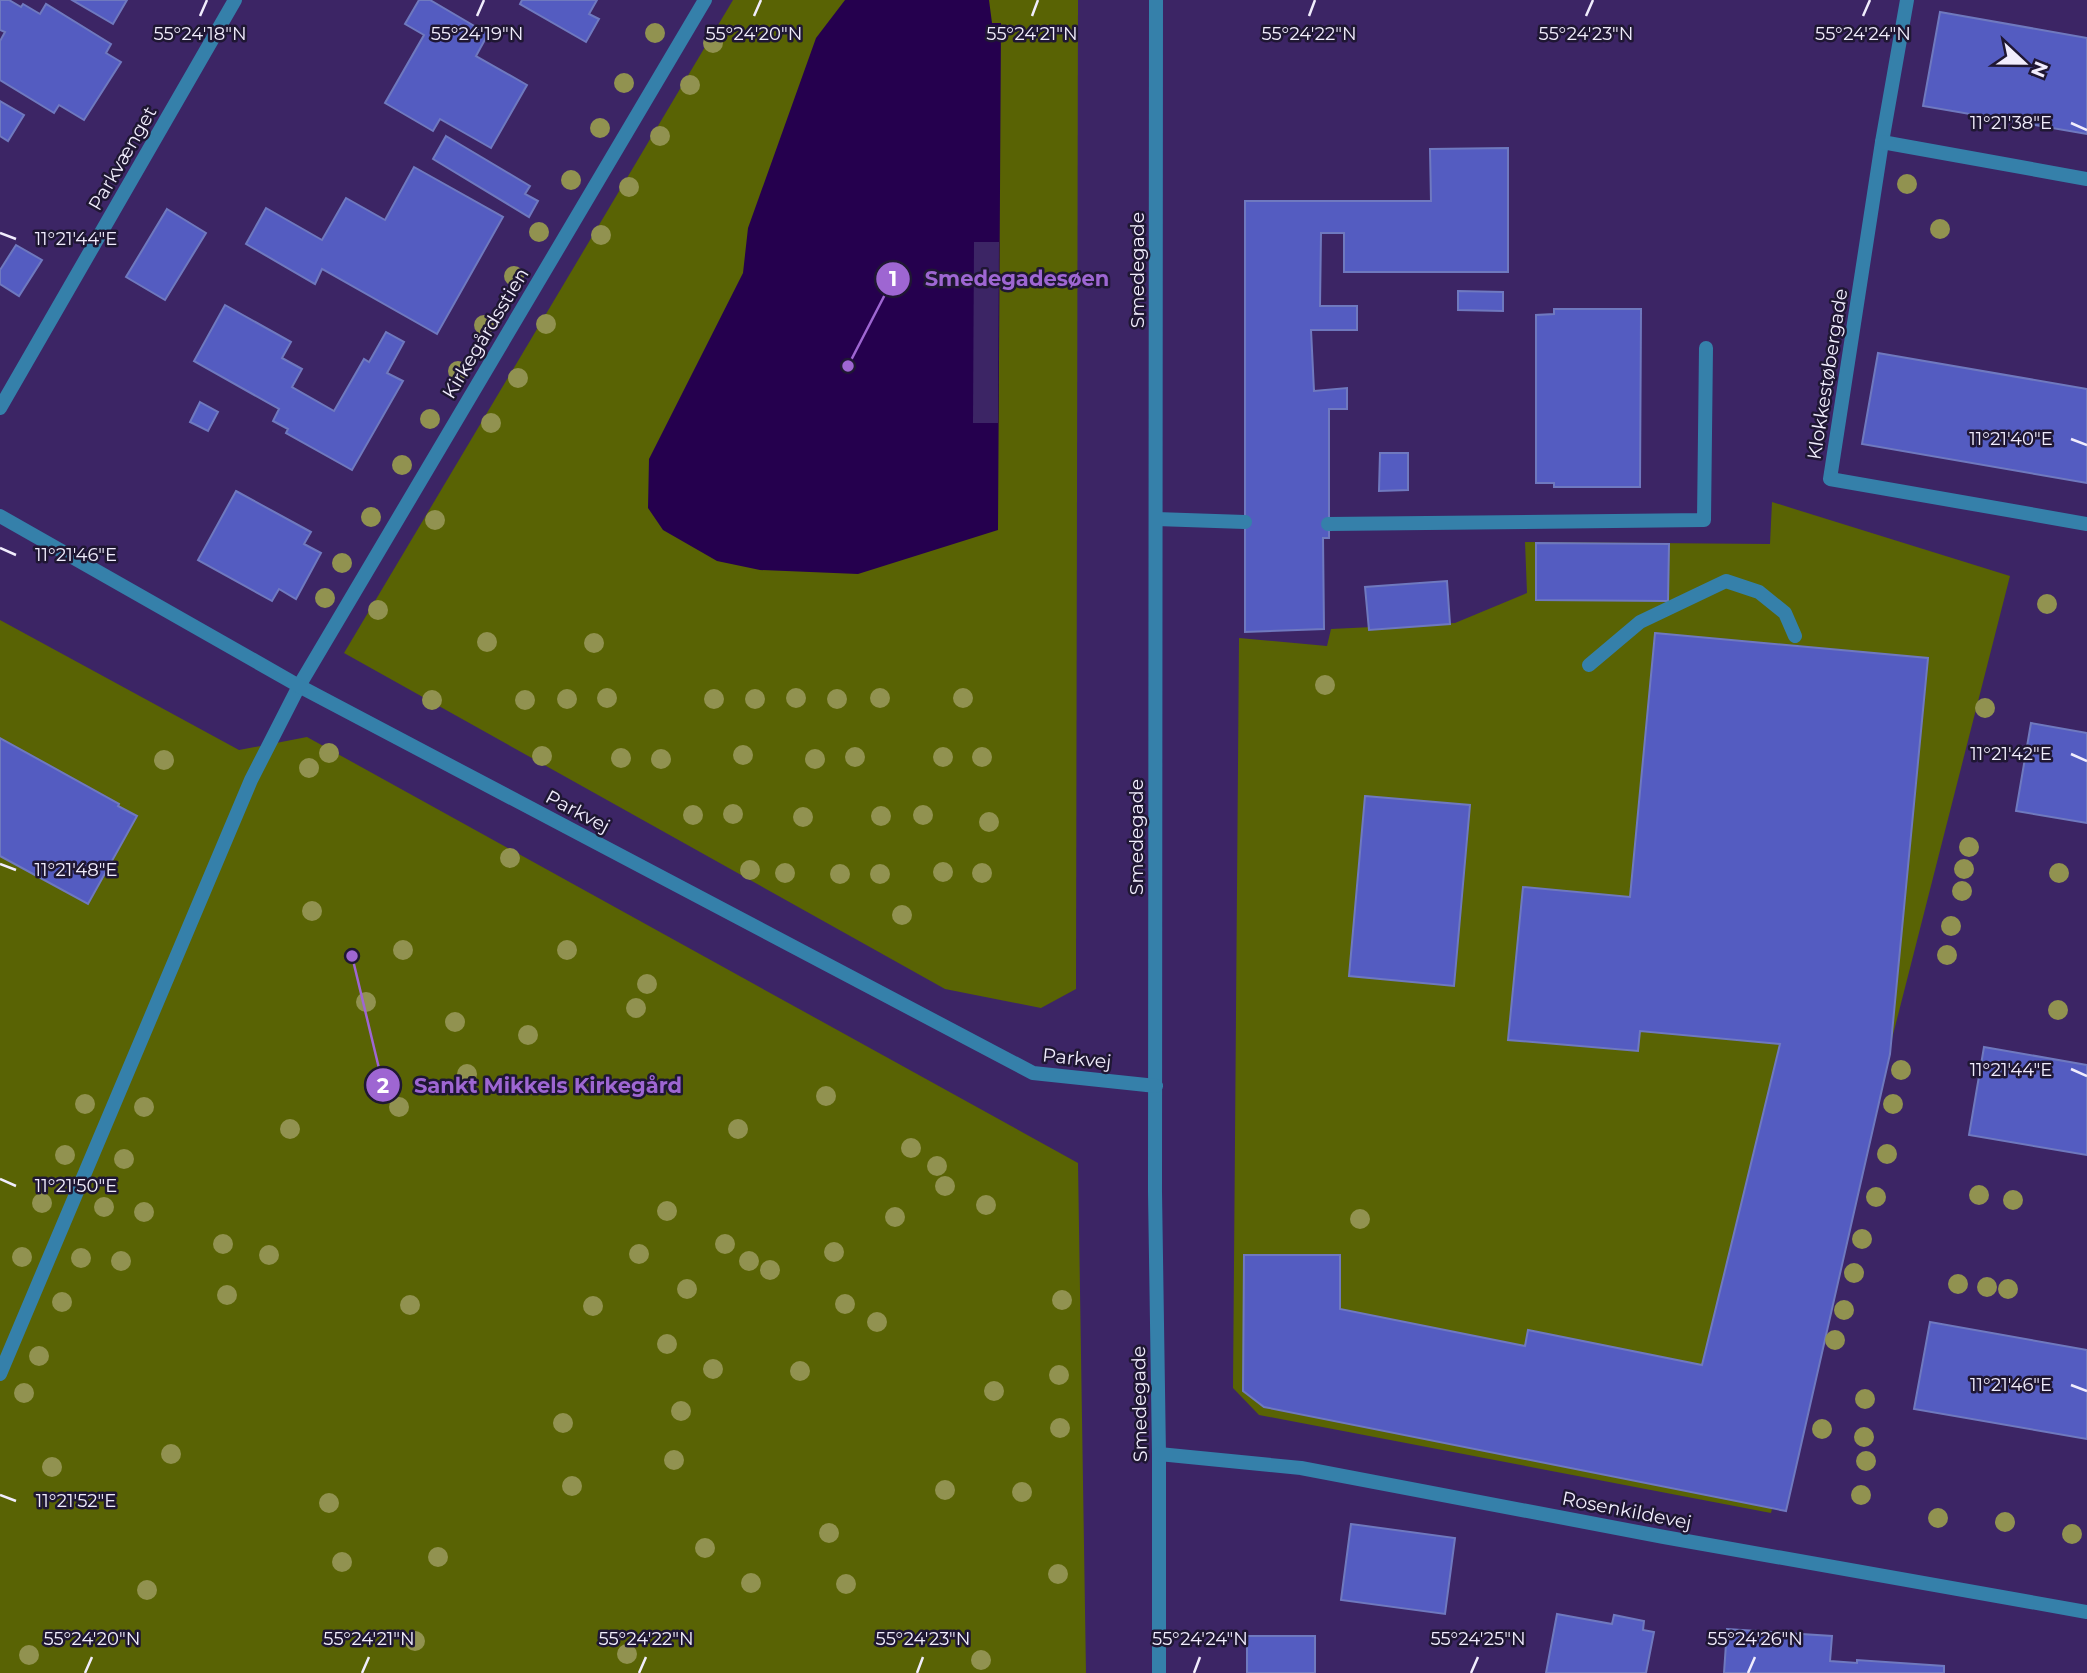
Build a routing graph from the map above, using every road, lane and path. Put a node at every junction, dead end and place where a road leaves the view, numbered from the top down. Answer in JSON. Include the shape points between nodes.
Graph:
{"nodes":[{"id":1,"x":235,"y":0,"type":"edge"},
{"id":2,"x":705,"y":0,"type":"edge"},
{"id":3,"x":1156,"y":0,"type":"edge"},
{"id":4,"x":1907,"y":0,"type":"edge"},
{"id":5,"x":1882,"y":142,"type":"junction"},
{"id":6,"x":2087,"y":179,"type":"edge"},
{"id":7,"x":1706,"y":348,"type":"dead end"},
{"id":8,"x":0,"y":408,"type":"edge"},
{"id":9,"x":0,"y":516,"type":"edge"},
{"id":10,"x":1156,"y":519,"type":"junction"},
{"id":11,"x":1245,"y":522,"type":"dead end"},
{"id":12,"x":1328,"y":524,"type":"dead end"},
{"id":13,"x":2087,"y":524,"type":"edge"},
{"id":14,"x":1795,"y":636,"type":"dead end"},
{"id":15,"x":1588,"y":665,"type":"dead end"},
{"id":16,"x":299,"y":685,"type":"junction"},
{"id":17,"x":1156,"y":1086,"type":"junction"},
{"id":18,"x":0,"y":1374,"type":"edge"},
{"id":19,"x":1159,"y":1454,"type":"junction"},
{"id":20,"x":2087,"y":1612,"type":"edge"},
{"id":21,"x":1159,"y":1673,"type":"edge"}],
"edges":[{"from":1,"to":8,"type":"street","name":"Parkvænget"},
{"from":2,"to":16,"type":"street","name":"Kirkegårdsstien"},
{"from":3,"to":10,"type":"street","name":"Smedegade"},
{"from":4,"to":5,"type":"street","name":"Klokkestøbergade"},
{"from":5,"to":6,"type":"street"},
{"from":5,"to":13,"type":"street","name":"Klokkestøbergade","via":[[1830,479]]},
{"from":7,"to":12,"type":"street","via":[[1704,520]]},
{"from":9,"to":16,"type":"street","name":"Parkvej"},
{"from":10,"to":11,"type":"street"},
{"from":10,"to":17,"type":"street","name":"Smedegade"},
{"from":14,"to":15,"type":"street","via":[[1785,613],[1768,599],[1726,581],[1640,622]]},
{"from":16,"to":17,"type":"street","name":"Parkvej","via":[[1032,1073]]},
{"from":16,"to":18,"type":"street","name":"Kirkegårdsstien","via":[[251,780]]},
{"from":17,"to":19,"type":"street","name":"Smedegade"},
{"from":19,"to":20,"type":"street","name":"Rosenkildevej","via":[[1301,1468]]},
{"from":19,"to":21,"type":"street","name":"Smedegade"}]}
